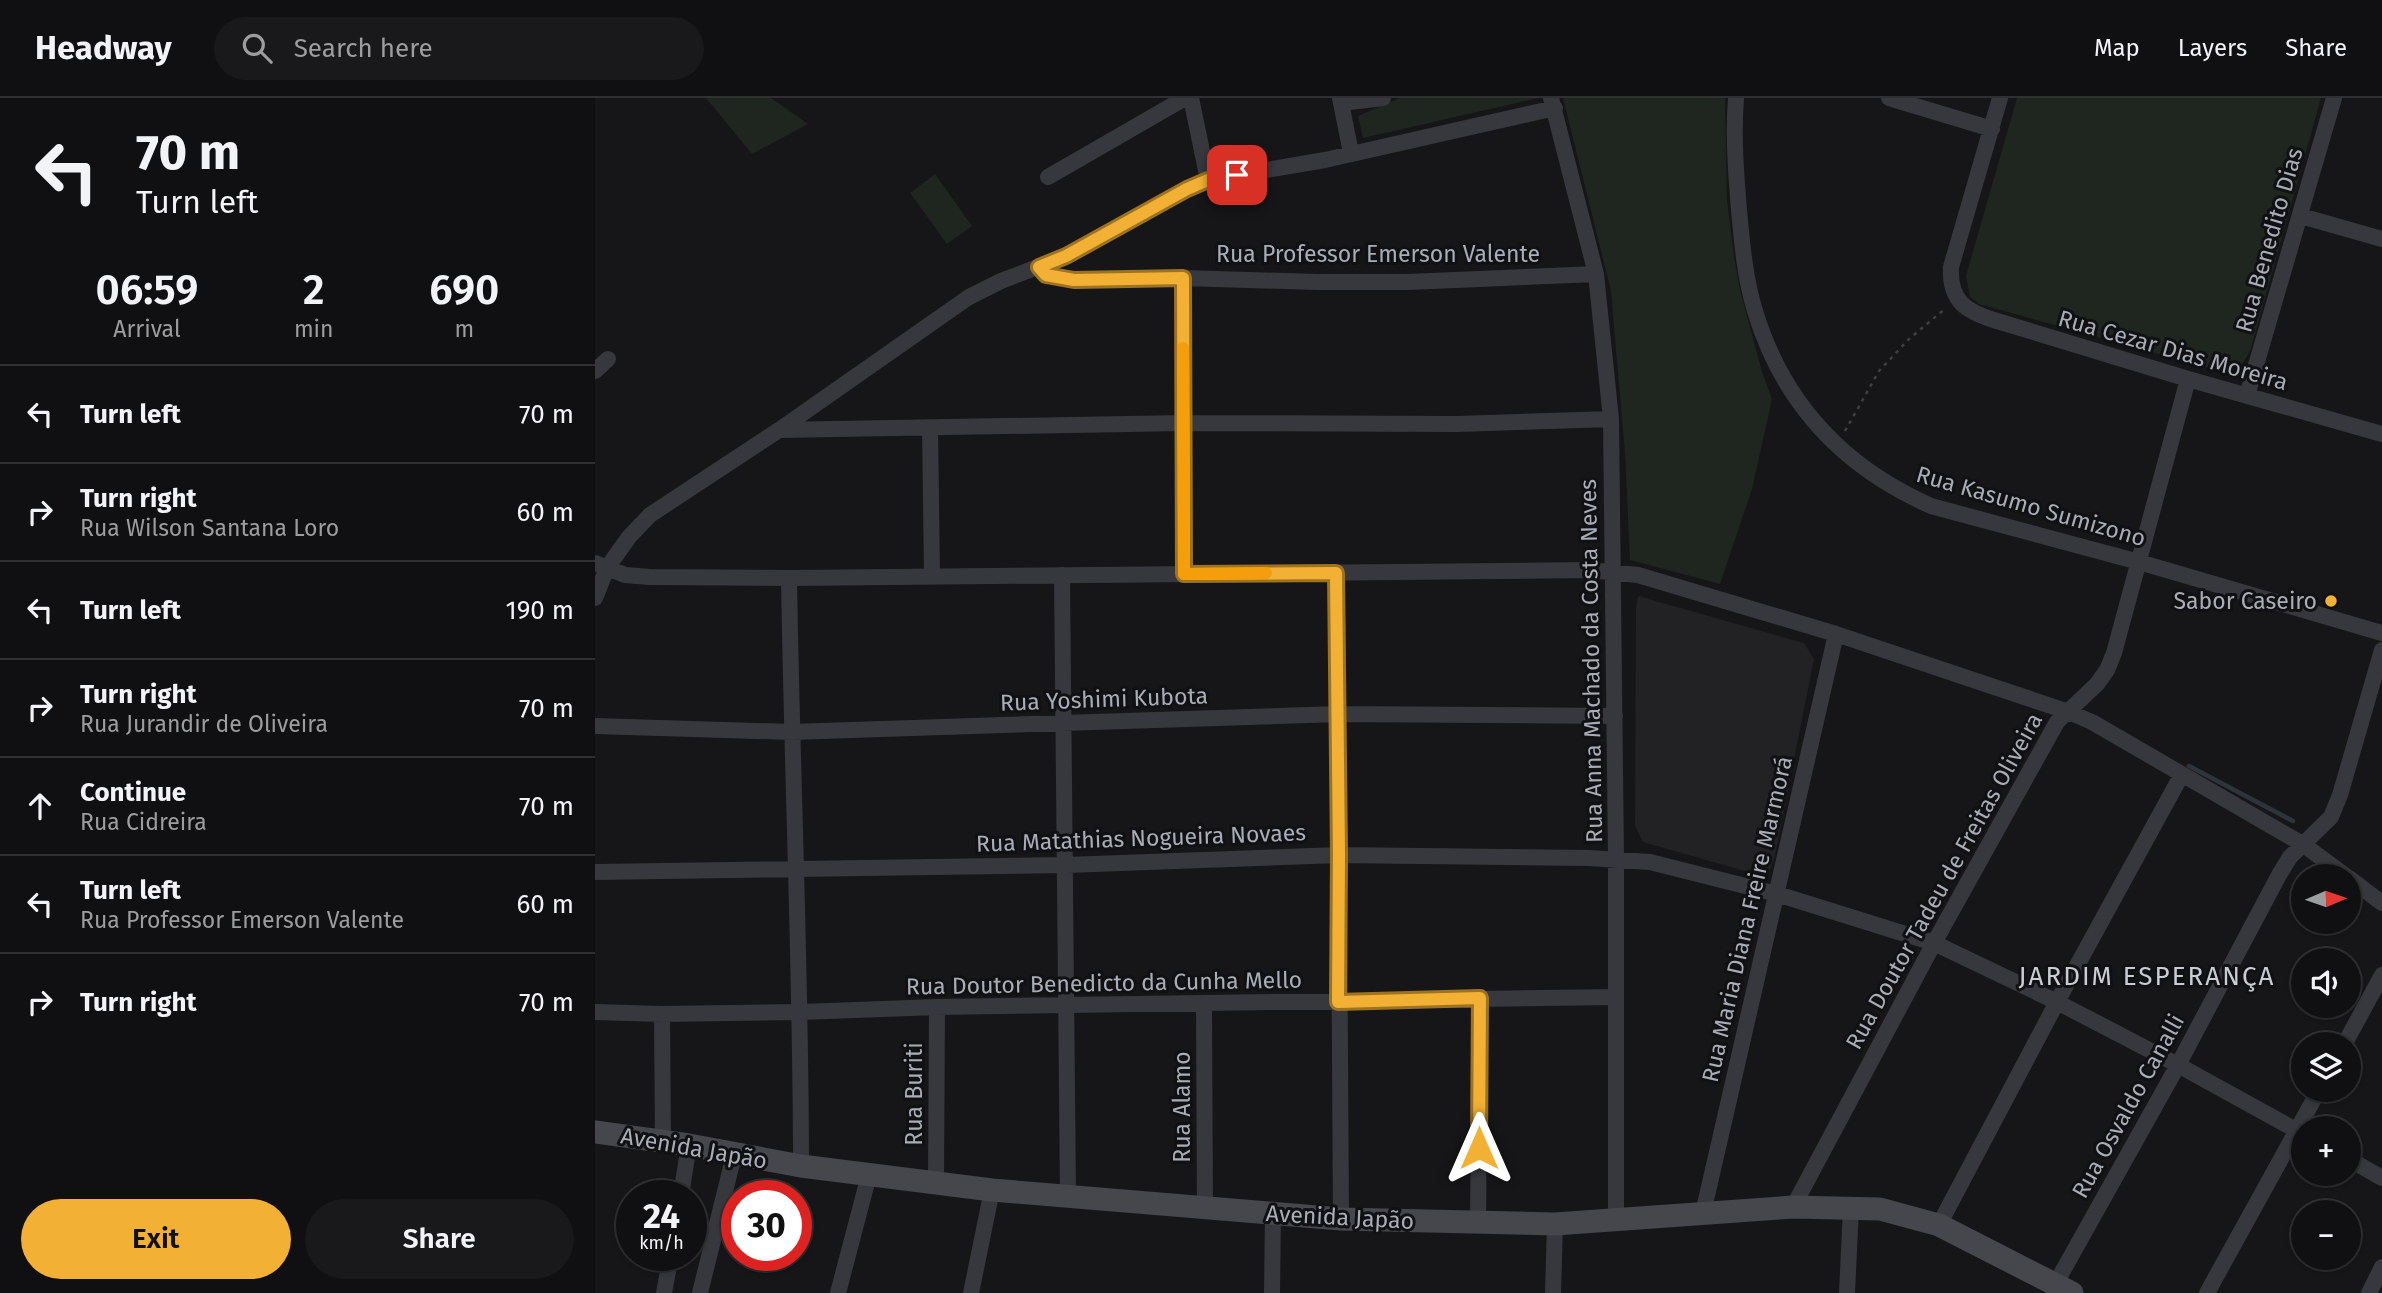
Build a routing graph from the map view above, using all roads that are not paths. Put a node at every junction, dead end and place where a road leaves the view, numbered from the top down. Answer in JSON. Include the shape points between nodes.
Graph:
{"nodes":[{"id":1,"x":1185,"y":98,"type":"edge"},
{"id":2,"x":1191,"y":98,"type":"edge"},
{"id":3,"x":1383,"y":98,"type":"edge"},
{"id":4,"x":1736,"y":98,"type":"edge"},
{"id":5,"x":1889,"y":98,"type":"edge"},
{"id":6,"x":2000,"y":98,"type":"edge"},
{"id":7,"x":2335,"y":98,"type":"edge"},
{"id":8,"x":1340,"y":101,"type":"edge"},
{"id":9,"x":1553,"y":103,"type":"edge"},
{"id":10,"x":1992,"y":129,"type":"junction"},
{"id":11,"x":1351,"y":153,"type":"junction"},
{"id":12,"x":1048,"y":177,"type":"dead end"},
{"id":13,"x":1208,"y":180,"type":"junction"},
{"id":14,"x":2301,"y":216,"type":"junction"},
{"id":15,"x":2382,"y":239,"type":"edge"},
{"id":16,"x":1039,"y":267,"type":"junction"},
{"id":17,"x":1596,"y":274,"type":"junction"},
{"id":18,"x":1183,"y":278,"type":"junction"},
{"id":19,"x":608,"y":359,"type":"dead end"},
{"id":20,"x":595,"y":371,"type":"edge"},
{"id":21,"x":2188,"y":379,"type":"junction"},
{"id":22,"x":2247,"y":396,"type":"junction"},
{"id":23,"x":1611,"y":419,"type":"junction"},
{"id":24,"x":1183,"y":423,"type":"junction"},
{"id":25,"x":930,"y":428,"type":"junction"},
{"id":26,"x":779,"y":430,"type":"junction"},
{"id":27,"x":2382,"y":434,"type":"edge"},
{"id":28,"x":2139,"y":562,"type":"junction"},
{"id":29,"x":601,"y":566,"type":"edge"},
{"id":30,"x":1613,"y":570,"type":"junction"},
{"id":31,"x":1336,"y":573,"type":"junction"},
{"id":32,"x":1184,"y":574,"type":"junction"},
{"id":33,"x":932,"y":575,"type":"junction"},
{"id":34,"x":1062,"y":575,"type":"junction"},
{"id":35,"x":789,"y":578,"type":"junction"},
{"id":36,"x":595,"y":598,"type":"edge"},
{"id":37,"x":2382,"y":633,"type":"edge"},
{"id":38,"x":1836,"y":634,"type":"junction"},
{"id":39,"x":2382,"y":650,"type":"edge"},
{"id":40,"x":2066,"y":710,"type":"junction"},
{"id":41,"x":1338,"y":714,"type":"junction"},
{"id":42,"x":1615,"y":716,"type":"junction"},
{"id":43,"x":1063,"y":722,"type":"junction"},
{"id":44,"x":595,"y":726,"type":"edge"},
{"id":45,"x":792,"y":732,"type":"junction"},
{"id":46,"x":2181,"y":776,"type":"junction"},
{"id":47,"x":2304,"y":845,"type":"junction"},
{"id":48,"x":1339,"y":855,"type":"junction"},
{"id":49,"x":1616,"y":858,"type":"junction"},
{"id":50,"x":2330,"y":864,"type":"edge"},
{"id":51,"x":1066,"y":865,"type":"junction"},
{"id":52,"x":795,"y":868,"type":"junction"},
{"id":53,"x":595,"y":872,"type":"edge"},
{"id":54,"x":2361,"y":887,"type":"edge"},
{"id":55,"x":1777,"y":894,"type":"junction"},
{"id":56,"x":2382,"y":903,"type":"edge"},
{"id":57,"x":1934,"y":943,"type":"junction"},
{"id":58,"x":2382,"y":975,"type":"edge"},
{"id":59,"x":1615,"y":997,"type":"junction"},
{"id":60,"x":1480,"y":998,"type":"junction"},
{"id":61,"x":1338,"y":1002,"type":"junction"},
{"id":62,"x":2057,"y":1002,"type":"junction"},
{"id":63,"x":1067,"y":1005,"type":"junction"},
{"id":64,"x":1205,"y":1005,"type":"junction"},
{"id":65,"x":937,"y":1007,"type":"junction"},
{"id":66,"x":595,"y":1012,"type":"edge"},
{"id":67,"x":801,"y":1012,"type":"junction"},
{"id":68,"x":661,"y":1014,"type":"junction"},
{"id":69,"x":2351,"y":1032,"type":"edge"},
{"id":70,"x":2178,"y":1065,"type":"junction"},
{"id":71,"x":2291,"y":1127,"type":"edge"},
{"id":72,"x":595,"y":1132,"type":"edge"},
{"id":73,"x":663,"y":1142,"type":"junction"},
{"id":74,"x":689,"y":1145,"type":"junction"},
{"id":75,"x":2291,"y":1148,"type":"edge"},
{"id":76,"x":734,"y":1154,"type":"junction"},
{"id":77,"x":801,"y":1166,"type":"junction"},
{"id":78,"x":2361,"y":1166,"type":"edge"},
{"id":79,"x":869,"y":1175,"type":"junction"},
{"id":80,"x":2382,"y":1178,"type":"edge"},
{"id":81,"x":683,"y":1180,"type":"edge"},
{"id":82,"x":936,"y":1182,"type":"junction"},
{"id":83,"x":992,"y":1190,"type":"junction"},
{"id":84,"x":1068,"y":1198,"type":"junction"},
{"id":85,"x":1793,"y":1207,"type":"junction"},
{"id":86,"x":1851,"y":1207,"type":"junction"},
{"id":87,"x":1205,"y":1209,"type":"junction"},
{"id":88,"x":1703,"y":1213,"type":"junction"},
{"id":89,"x":1273,"y":1214,"type":"junction"},
{"id":90,"x":1341,"y":1219,"type":"junction"},
{"id":91,"x":1616,"y":1219,"type":"junction"},
{"id":92,"x":1478,"y":1223,"type":"junction"},
{"id":93,"x":1555,"y":1224,"type":"junction"},
{"id":94,"x":1939,"y":1226,"type":"junction"},
{"id":95,"x":2382,"y":1267,"type":"edge"},
{"id":96,"x":668,"y":1271,"type":"edge"},
{"id":97,"x":2064,"y":1288,"type":"edge"},
{"id":98,"x":664,"y":1293,"type":"edge"},
{"id":99,"x":700,"y":1293,"type":"edge"},
{"id":100,"x":838,"y":1293,"type":"edge"},
{"id":101,"x":971,"y":1293,"type":"edge"},
{"id":102,"x":1272,"y":1293,"type":"edge"},
{"id":103,"x":1553,"y":1293,"type":"edge"},
{"id":104,"x":1847,"y":1293,"type":"edge"},
{"id":105,"x":2207,"y":1293,"type":"edge"},
{"id":106,"x":2369,"y":1293,"type":"edge"}],
"edges":[{"from":1,"to":12,"type":"street"},
{"from":2,"to":13,"type":"street"},
{"from":3,"to":8,"type":"street"},
{"from":4,"to":28,"type":"street","name":"Rua Kasumo Sumizono","via":[[1741,232],[1755,310],[1773,357],[1816,425],[1871,474],[1931,506]]},
{"from":5,"to":10,"type":"street"},
{"from":6,"to":10,"type":"street"},
{"from":7,"to":14,"type":"street","name":"Rua Benedito Dias"},
{"from":8,"to":11,"type":"street"},
{"from":9,"to":11,"type":"street"},
{"from":9,"to":17,"type":"street","name":"Rua Anna Machado da Costa Neves"},
{"from":10,"to":21,"type":"street","name":"Rua Cezar Dias Moreira","via":[[1951,267],[1950,282],[1957,299],[1973,314]]},
{"from":11,"to":13,"type":"street"},
{"from":13,"to":16,"type":"street"},
{"from":14,"to":15,"type":"street"},
{"from":14,"to":22,"type":"street","name":"Rua Benedito Dias"},
{"from":16,"to":18,"type":"street","name":"Rua Professor Emerson Valente","via":[[1046,275],[1074,280]]},
{"from":16,"to":26,"type":"street","via":[[969,297]]},
{"from":17,"to":18,"type":"street","name":"Rua Professor Emerson Valente","via":[[1395,282]]},
{"from":17,"to":23,"type":"street","name":"Rua Anna Machado da Costa Neves"},
{"from":18,"to":24,"type":"street"},
{"from":19,"to":20,"type":"street"},
{"from":21,"to":22,"type":"street","name":"Rua Cezar Dias Moreira"},
{"from":21,"to":28,"type":"street","name":"Rua Doutor Tadeu de Freitas Oliveira"},
{"from":22,"to":27,"type":"street","name":"Rua Cezar Dias Moreira"},
{"from":23,"to":24,"type":"street","via":[[1457,424]]},
{"from":23,"to":30,"type":"street","name":"Rua Anna Machado da Costa Neves"},
{"from":24,"to":25,"type":"street"},
{"from":24,"to":32,"type":"street"},
{"from":25,"to":26,"type":"street"},
{"from":25,"to":33,"type":"street"},
{"from":26,"to":29,"type":"street","via":[[650,515]]},
{"from":28,"to":37,"type":"street","name":"Rua Kasumo Sumizono"},
{"from":28,"to":40,"type":"street","name":"Rua Doutor Tadeu de Freitas Oliveira","via":[[2107,670]]},
{"from":29,"to":35,"type":"street","via":[[625,575],[650,577]]},
{"from":29,"to":36,"type":"street"},
{"from":30,"to":31,"type":"street"},
{"from":30,"to":38,"type":"street"},
{"from":30,"to":42,"type":"street","name":"Rua Anna Machado da Costa Neves"},
{"from":31,"to":32,"type":"street"},
{"from":31,"to":41,"type":"street"},
{"from":32,"to":34,"type":"street"},
{"from":33,"to":34,"type":"street"},
{"from":33,"to":35,"type":"street"},
{"from":34,"to":43,"type":"street"},
{"from":35,"to":45,"type":"street"},
{"from":38,"to":40,"type":"street"},
{"from":38,"to":55,"type":"street","name":"Rua Maria Diana Freire Marmorá"},
{"from":39,"to":47,"type":"street","name":"Rua Osvaldo Canalli","via":[[2340,795],[2331,817]]},
{"from":40,"to":46,"type":"street"},
{"from":40,"to":57,"type":"street","name":"Rua Doutor Tadeu de Freitas Oliveira"},
{"from":41,"to":42,"type":"street","name":"Rua Yoshimi Kubota"},
{"from":41,"to":43,"type":"street","name":"Rua Yoshimi Kubota"},
{"from":41,"to":48,"type":"street"},
{"from":42,"to":49,"type":"street","name":"Rua Anna Machado da Costa Neves"},
{"from":43,"to":45,"type":"street","name":"Rua Yoshimi Kubota"},
{"from":43,"to":51,"type":"street"},
{"from":44,"to":45,"type":"street","name":"Rua Yoshimi Kubota"},
{"from":45,"to":52,"type":"street"},
{"from":46,"to":47,"type":"street"},
{"from":46,"to":62,"type":"street"},
{"from":47,"to":50,"type":"street"},
{"from":47,"to":70,"type":"street","name":"Rua Osvaldo Canalli","via":[[2279,875]]},
{"from":48,"to":49,"type":"street","name":"Rua Matathias Nogueira Novaes"},
{"from":48,"to":51,"type":"street","name":"Rua Matathias Nogueira Novaes"},
{"from":48,"to":61,"type":"street"},
{"from":49,"to":55,"type":"street","name":"Rua Matathias Nogueira Novaes","via":[[1650,862]]},
{"from":49,"to":59,"type":"street","name":"Rua Anna Machado da Costa Neves"},
{"from":51,"to":52,"type":"street","name":"Rua Matathias Nogueira Novaes"},
{"from":51,"to":63,"type":"street"},
{"from":52,"to":53,"type":"street","name":"Rua Matathias Nogueira Novaes"},
{"from":52,"to":67,"type":"street"},
{"from":54,"to":56,"type":"street"},
{"from":55,"to":57,"type":"street","name":"Rua Matathias Nogueira Novaes"},
{"from":55,"to":88,"type":"street","name":"Rua Maria Diana Freire Marmorá"},
{"from":57,"to":62,"type":"street","name":"Rua Matathias Nogueira Novaes"},
{"from":57,"to":85,"type":"street","name":"Rua Doutor Tadeu de Freitas Oliveira"},
{"from":58,"to":69,"type":"street"},
{"from":59,"to":60,"type":"street","name":"Rua Doutor Benedicto da Cunha Mello"},
{"from":59,"to":91,"type":"street","name":"Rua Anna Machado da Costa Neves"},
{"from":60,"to":61,"type":"street","name":"Rua Doutor Benedicto da Cunha Mello"},
{"from":60,"to":92,"type":"street"},
{"from":61,"to":64,"type":"street","name":"Rua Doutor Benedicto da Cunha Mello"},
{"from":61,"to":90,"type":"street"},
{"from":62,"to":70,"type":"street","name":"Rua Matathias Nogueira Novaes"},
{"from":62,"to":94,"type":"street"},
{"from":63,"to":64,"type":"street","name":"Rua Doutor Benedicto da Cunha Mello"},
{"from":63,"to":65,"type":"street","name":"Rua Doutor Benedicto da Cunha Mello"},
{"from":63,"to":84,"type":"street"},
{"from":64,"to":87,"type":"street","name":"Rua Alamo"},
{"from":65,"to":67,"type":"street","name":"Rua Doutor Benedicto da Cunha Mello"},
{"from":65,"to":82,"type":"street","name":"Rua Buriti"},
{"from":66,"to":68,"type":"street","name":"Rua Doutor Benedicto da Cunha Mello"},
{"from":67,"to":68,"type":"street","name":"Rua Doutor Benedicto da Cunha Mello"},
{"from":67,"to":77,"type":"street"},
{"from":68,"to":73,"type":"street"},
{"from":70,"to":71,"type":"street","name":"Rua Matathias Nogueira Novaes"},
{"from":70,"to":97,"type":"street","name":"Rua Osvaldo Canalli"},
{"from":72,"to":73,"type":"main road","name":"Avenida Japão"},
{"from":73,"to":74,"type":"main road","name":"Avenida Japão"},
{"from":74,"to":76,"type":"main road","name":"Avenida Japão"},
{"from":74,"to":81,"type":"street"},
{"from":75,"to":105,"type":"street"},
{"from":76,"to":77,"type":"main road","name":"Avenida Japão"},
{"from":76,"to":99,"type":"street"},
{"from":77,"to":79,"type":"main road","name":"Avenida Japão"},
{"from":78,"to":80,"type":"street"},
{"from":79,"to":82,"type":"main road","name":"Avenida Japão"},
{"from":79,"to":100,"type":"street"},
{"from":82,"to":83,"type":"main road","name":"Avenida Japão"},
{"from":83,"to":84,"type":"main road","name":"Avenida Japão"},
{"from":83,"to":101,"type":"street"},
{"from":84,"to":87,"type":"main road","name":"Avenida Japão"},
{"from":85,"to":86,"type":"main road","name":"Avenida Japão"},
{"from":85,"to":88,"type":"main road","name":"Avenida Japão"},
{"from":86,"to":94,"type":"main road","name":"Avenida Japão","via":[[1880,1209]]},
{"from":86,"to":104,"type":"street"},
{"from":87,"to":89,"type":"main road","name":"Avenida Japão"},
{"from":88,"to":91,"type":"main road","name":"Avenida Japão"},
{"from":89,"to":90,"type":"main road","name":"Avenida Japão"},
{"from":89,"to":102,"type":"street"},
{"from":90,"to":92,"type":"main road","name":"Avenida Japão"},
{"from":91,"to":93,"type":"main road","name":"Avenida Japão"},
{"from":92,"to":93,"type":"main road","name":"Avenida Japão"},
{"from":93,"to":103,"type":"street"},
{"from":94,"to":97,"type":"main road","name":"Avenida Japão"},
{"from":95,"to":106,"type":"street"},
{"from":96,"to":98,"type":"street"}]}
